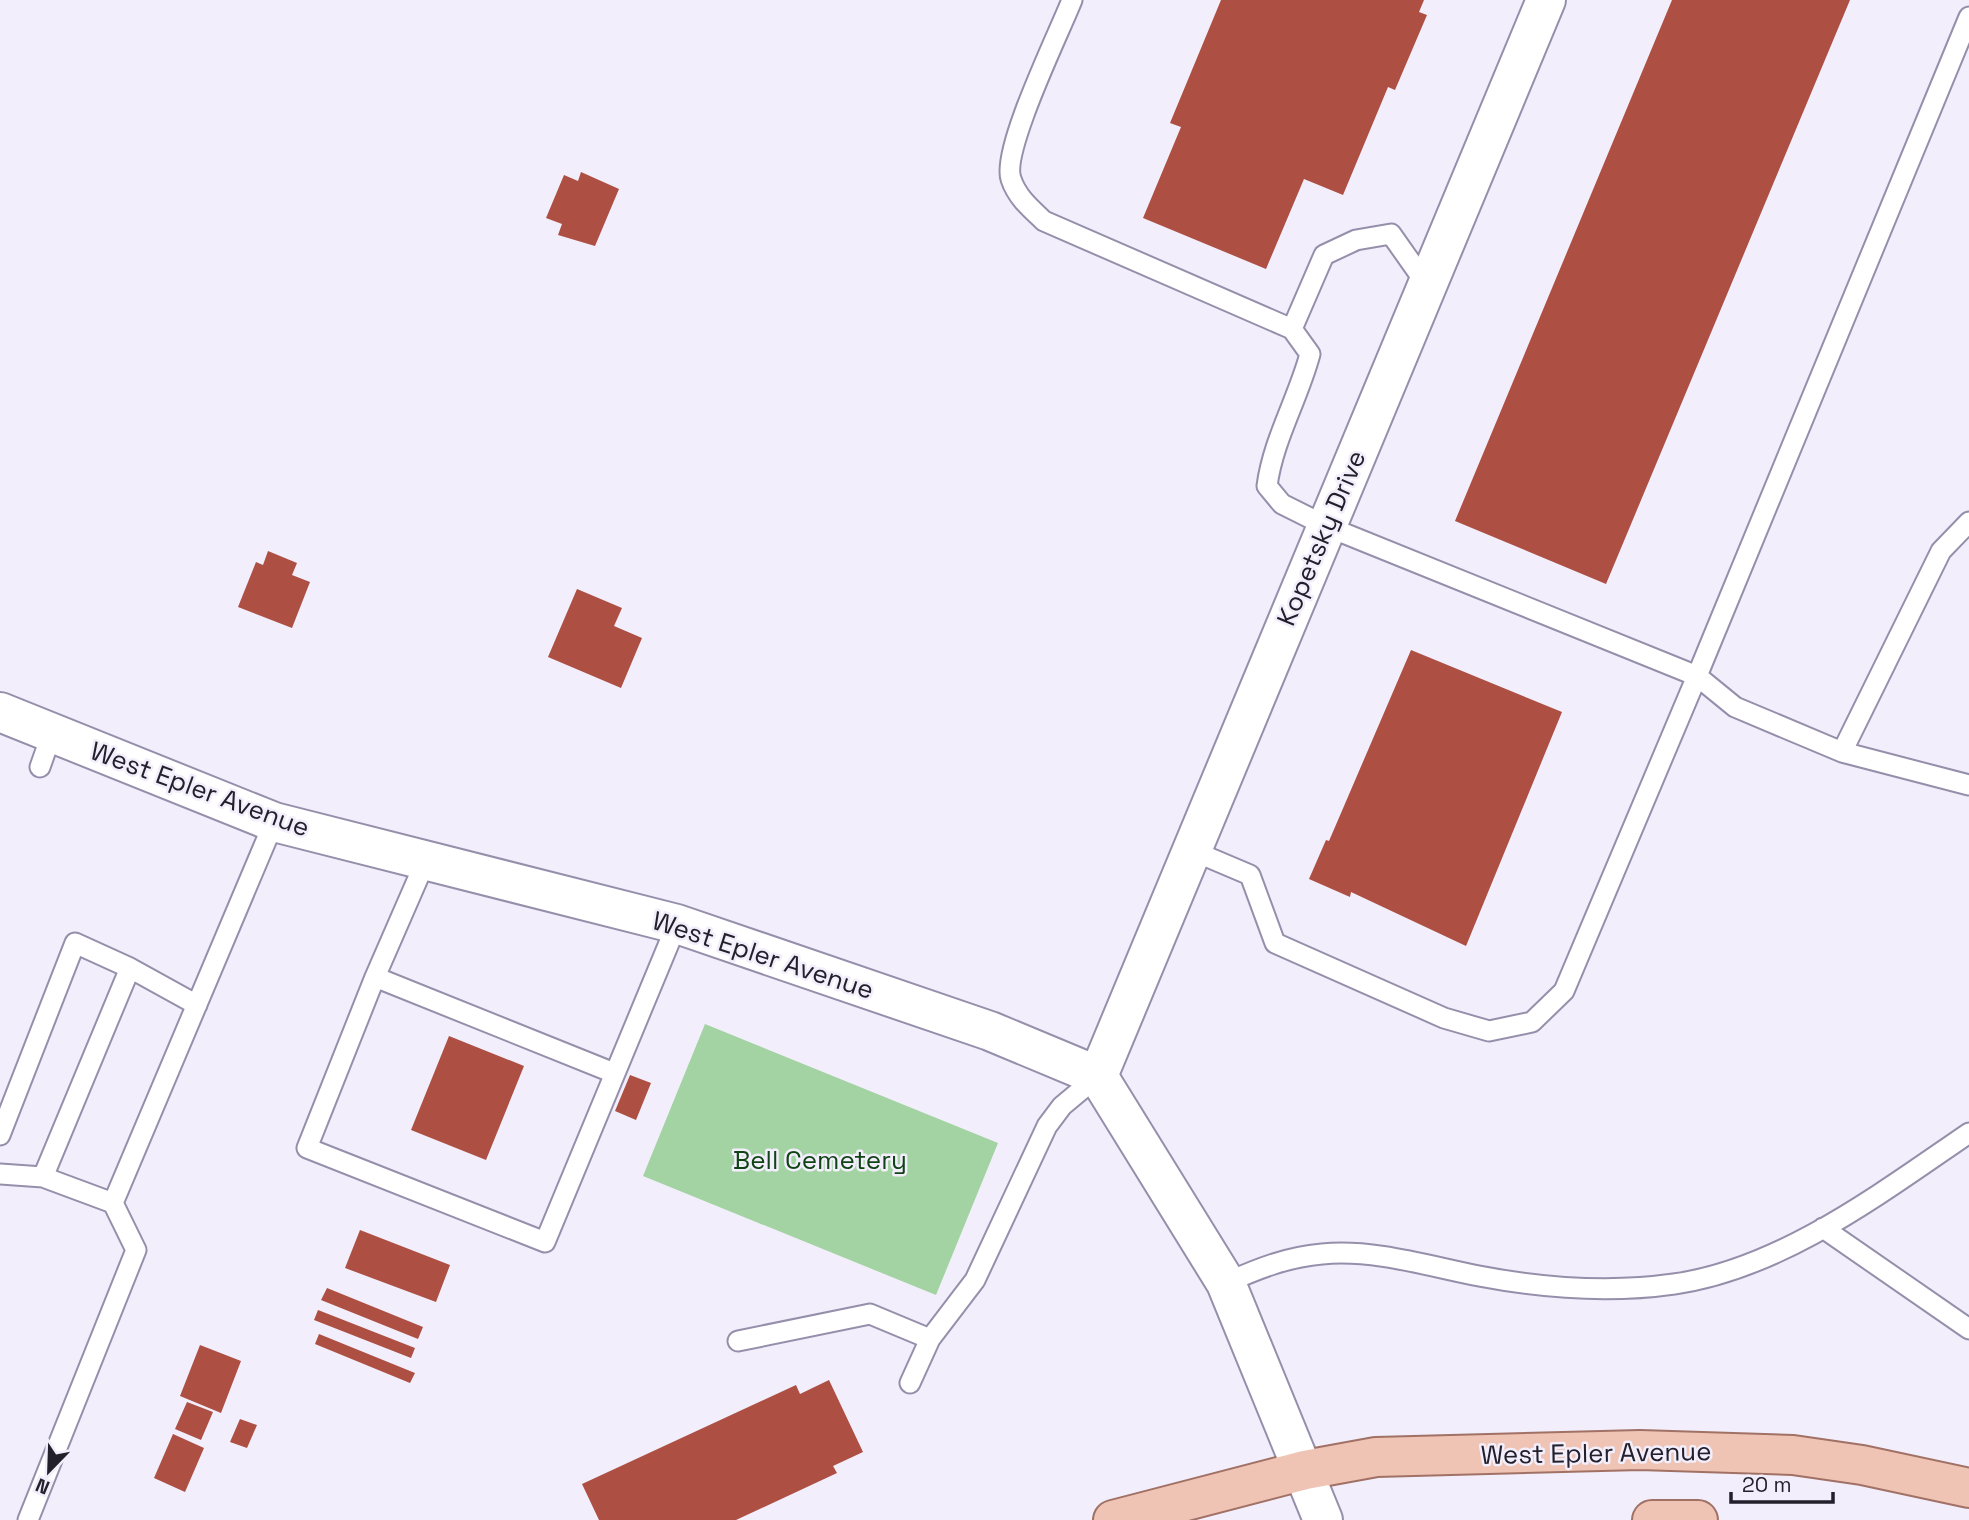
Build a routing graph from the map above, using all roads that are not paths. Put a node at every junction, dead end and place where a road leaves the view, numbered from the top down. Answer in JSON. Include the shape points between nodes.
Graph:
{"nodes":[{"id":1,"x":1072,"y":0,"type":"edge"},
{"id":2,"x":1546,"y":0,"type":"edge"},
{"id":3,"x":1969,"y":17,"type":"edge"},
{"id":4,"x":1427,"y":285,"type":"junction"},
{"id":5,"x":1292,"y":329,"type":"junction"},
{"id":6,"x":1969,"y":522,"type":"edge"},
{"id":7,"x":1326,"y":526,"type":"junction"},
{"id":8,"x":1697,"y":676,"type":"junction"},
{"id":9,"x":3,"y":722,"type":"edge"},
{"id":10,"x":1842,"y":752,"type":"junction"},
{"id":11,"x":1969,"y":785,"type":"edge"},
{"id":12,"x":274,"y":822,"type":"junction"},
{"id":13,"x":1191,"y":850,"type":"junction"},
{"id":14,"x":426,"y":860,"type":"junction"},
{"id":15,"x":677,"y":924,"type":"junction"},
{"id":16,"x":130,"y":968,"type":"junction"},
{"id":17,"x":374,"y":977,"type":"junction"},
{"id":18,"x":197,"y":1005,"type":"junction"},
{"id":19,"x":614,"y":1073,"type":"junction"},
{"id":20,"x":1098,"y":1076,"type":"junction"},
{"id":21,"x":1969,"y":1133,"type":"edge"},
{"id":22,"x":0,"y":1135,"type":"edge"},
{"id":23,"x":0,"y":1174,"type":"edge"},
{"id":24,"x":43,"y":1177,"type":"junction"},
{"id":25,"x":113,"y":1203,"type":"junction"},
{"id":26,"x":1823,"y":1228,"type":"junction"},
{"id":27,"x":1226,"y":1283,"type":"junction"},
{"id":28,"x":1969,"y":1329,"type":"edge"},
{"id":29,"x":930,"y":1339,"type":"junction"},
{"id":30,"x":738,"y":1341,"type":"dead end"},
{"id":31,"x":910,"y":1383,"type":"dead end"},
{"id":32,"x":1305,"y":1471,"type":"junction"},
{"id":33,"x":1969,"y":1488,"type":"edge"},
{"id":34,"x":28,"y":1520,"type":"edge"},
{"id":35,"x":1113,"y":1520,"type":"edge"},
{"id":36,"x":1323,"y":1520,"type":"edge"},
{"id":37,"x":1652,"y":1520,"type":"edge"},
{"id":38,"x":1698,"y":1520,"type":"edge"}],
"edges":[{"from":1,"to":5,"type":"lane","via":[[1011,149],[1009,177],[1020,199],[1044,221]]},
{"from":2,"to":4,"type":"street","name":"Kopetsky Drive"},
{"from":3,"to":8,"type":"lane"},
{"from":4,"to":5,"type":"lane","via":[[1391,234],[1356,240],[1324,254]]},
{"from":4,"to":7,"type":"street","name":"Kopetsky Drive"},
{"from":5,"to":7,"type":"lane","via":[[1310,354],[1270,459],[1267,485],[1282,504]]},
{"from":6,"to":10,"type":"lane","via":[[1941,551]]},
{"from":7,"to":8,"type":"lane"},
{"from":7,"to":13,"type":"street","name":"Kopetsky Drive"},
{"from":8,"to":10,"type":"lane","via":[[1735,707]]},
{"from":8,"to":13,"type":"lane","via":[[1564,991],[1532,1022],[1489,1031],[1444,1018],[1275,943],[1250,875]]},
{"from":9,"to":12,"type":"street","name":"West Epler Avenue","via":[[46,750]]},
{"from":10,"to":11,"type":"lane"},
{"from":12,"to":14,"type":"street","name":"West Epler Avenue"},
{"from":12,"to":18,"type":"lane"},
{"from":13,"to":20,"type":"street","name":"Kopetsky Drive"},
{"from":14,"to":15,"type":"street","name":"West Epler Avenue"},
{"from":14,"to":17,"type":"lane"},
{"from":15,"to":19,"type":"lane"},
{"from":15,"to":20,"type":"street","name":"West Epler Avenue","via":[[990,1031]]},
{"from":16,"to":18,"type":"lane"},
{"from":16,"to":22,"type":"lane","via":[[75,943]]},
{"from":16,"to":24,"type":"lane"},
{"from":17,"to":19,"type":"lane"},
{"from":17,"to":19,"type":"lane","via":[[307,1148],[319,1153],[545,1242]]},
{"from":18,"to":25,"type":"lane"},
{"from":20,"to":27,"type":"street"},
{"from":20,"to":29,"type":"lane","via":[[1062,1106],[1047,1126],[975,1280]]},
{"from":21,"to":26,"type":"lane"},
{"from":23,"to":24,"type":"lane"},
{"from":24,"to":25,"type":"lane"},
{"from":25,"to":34,"type":"lane","via":[[136,1250]]},
{"from":26,"to":27,"type":"lane","via":[[1722,1275],[1673,1284],[1530,1284],[1380,1256],[1323,1253],[1273,1263]]},
{"from":26,"to":28,"type":"lane"},
{"from":27,"to":32,"type":"street"},
{"from":29,"to":30,"type":"lane","via":[[870,1314]]},
{"from":29,"to":31,"type":"lane"},
{"from":32,"to":33,"type":"main road","name":"West Epler Avenue","via":[[1376,1457],[1709,1450],[1862,1465]]},
{"from":32,"to":35,"type":"main road","name":"West Epler Avenue"},
{"from":32,"to":36,"type":"street"},
{"from":37,"to":38,"type":"main road"}]}
